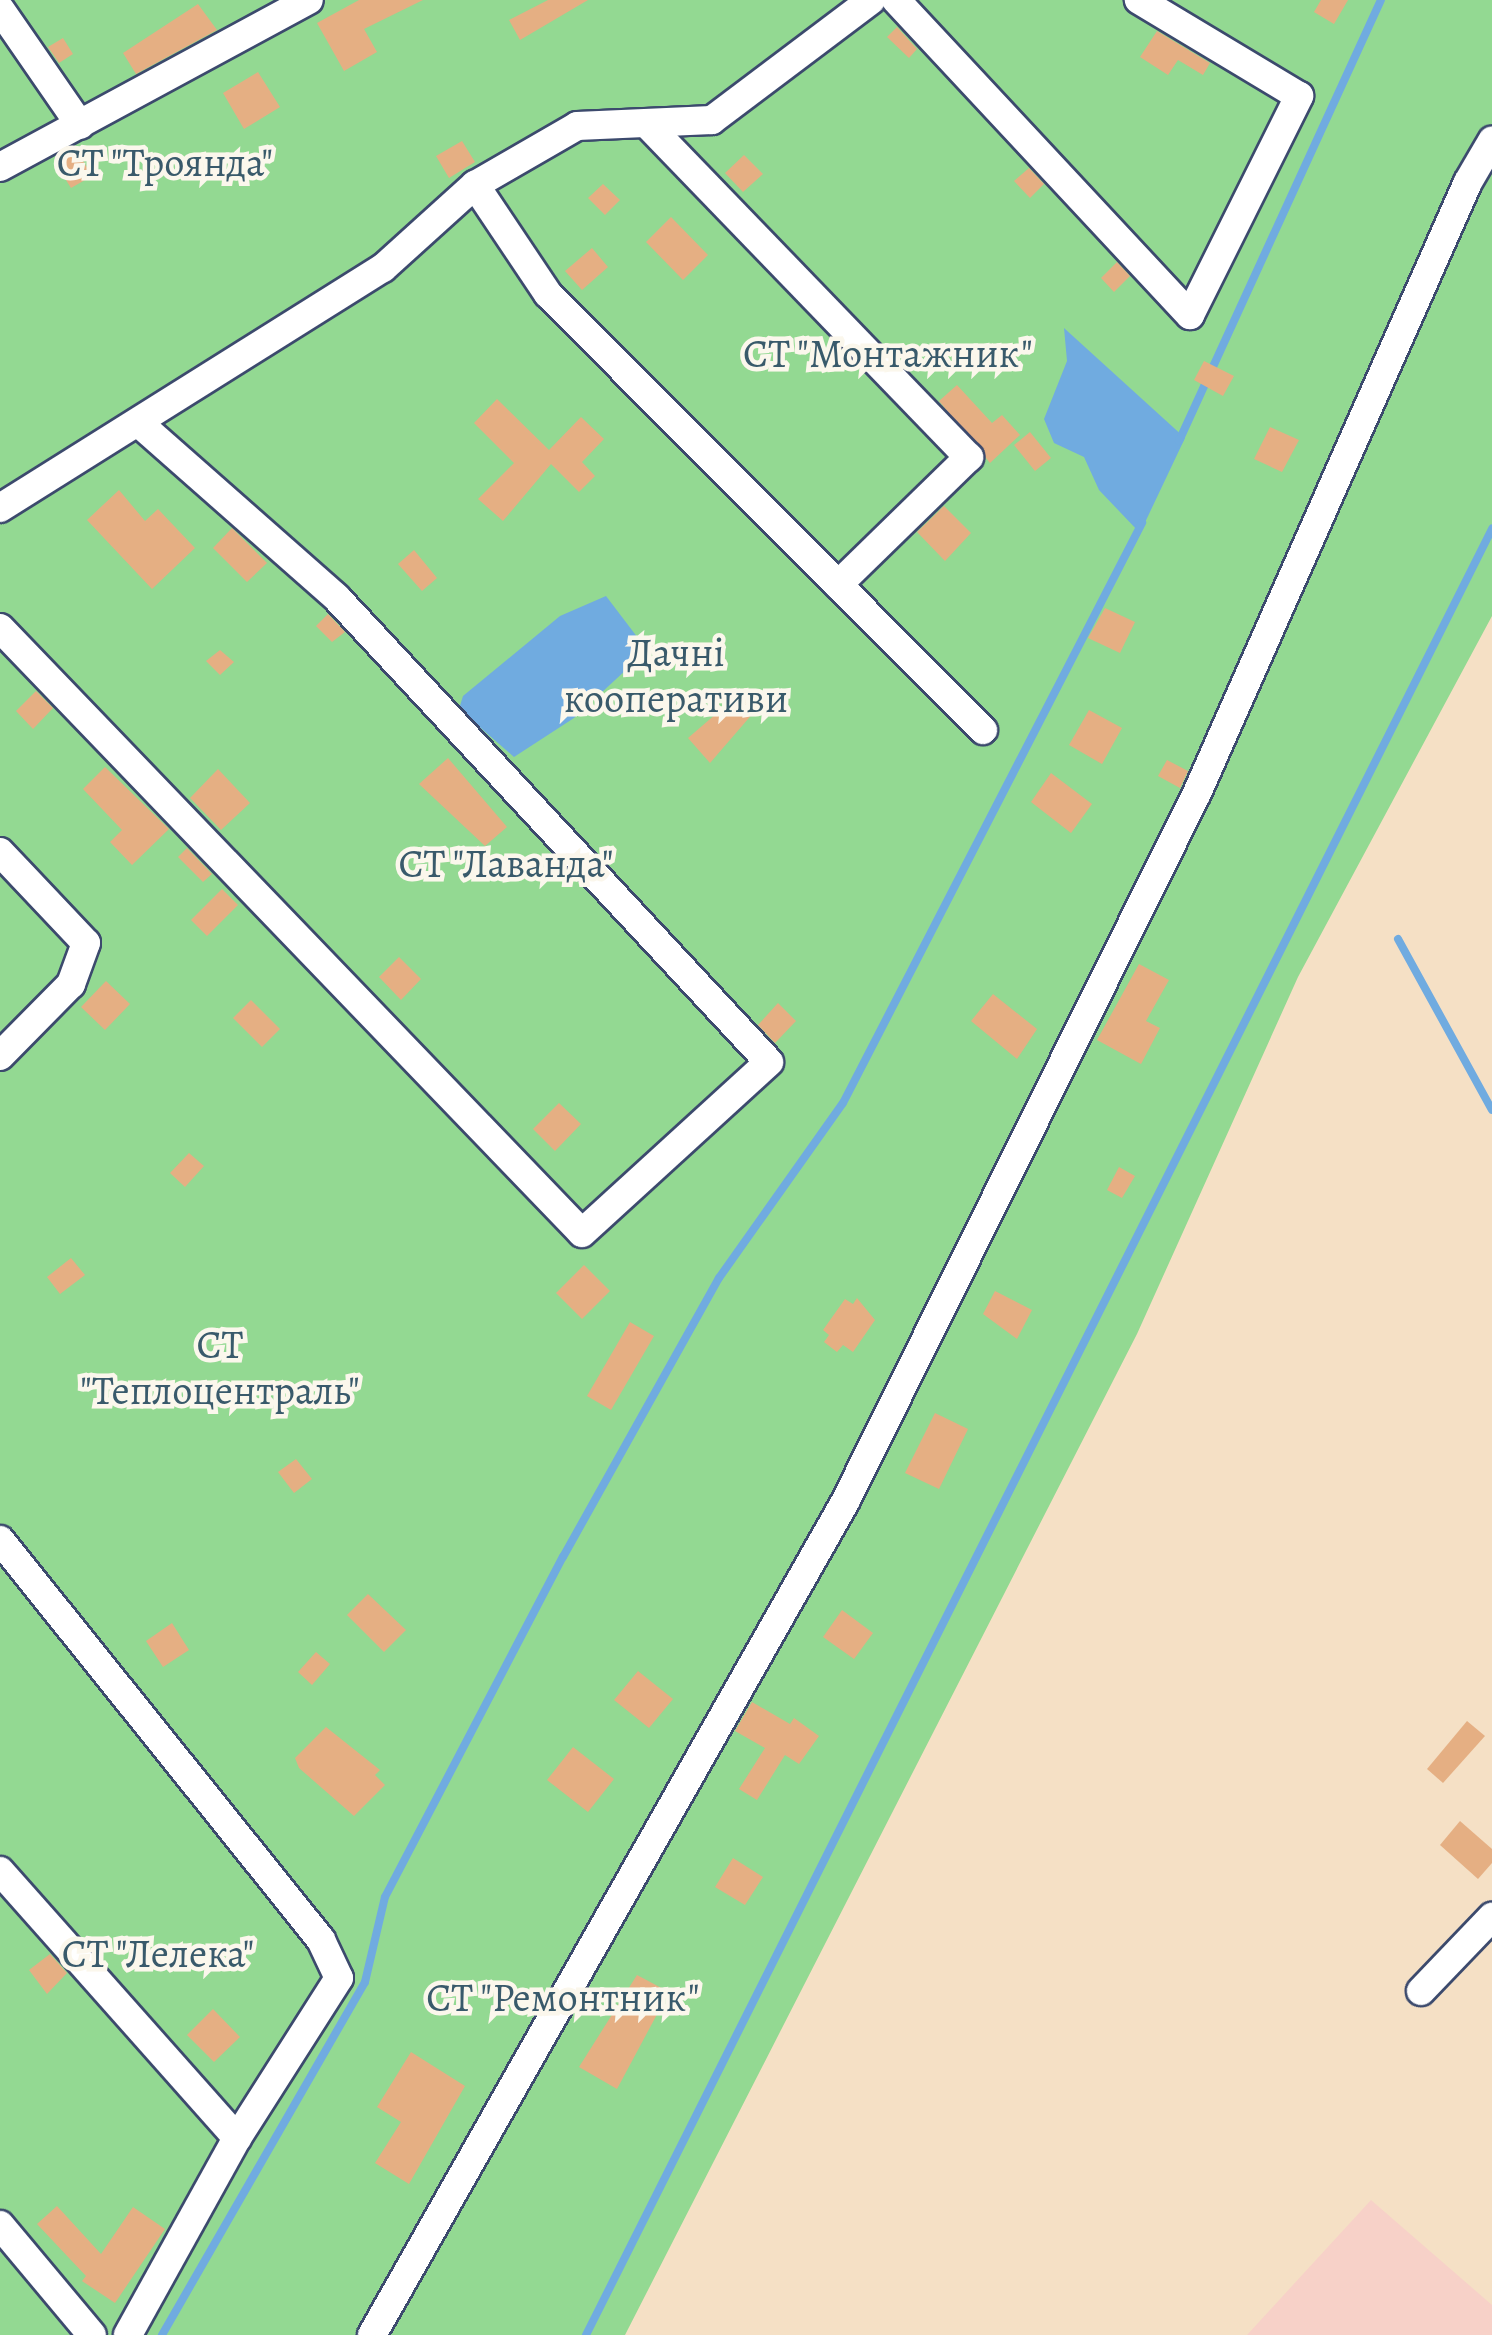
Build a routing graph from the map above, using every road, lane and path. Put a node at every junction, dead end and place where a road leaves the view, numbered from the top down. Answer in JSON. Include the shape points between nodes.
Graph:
{"nodes":[{"id":1,"x":309,"y":0,"type":"edge"},
{"id":2,"x":871,"y":0,"type":"edge"},
{"id":3,"x":896,"y":0,"type":"edge"},
{"id":4,"x":1139,"y":0,"type":"edge"},
{"id":5,"x":277,"y":7,"type":"edge"},
{"id":6,"x":0,"y":9,"type":"edge"},
{"id":7,"x":80,"y":125,"type":"junction"},
{"id":8,"x":648,"y":125,"type":"junction"},
{"id":9,"x":1492,"y":140,"type":"edge"},
{"id":10,"x":0,"y":167,"type":"edge"},
{"id":11,"x":475,"y":185,"type":"junction"},
{"id":12,"x":141,"y":425,"type":"junction"},
{"id":13,"x":0,"y":508,"type":"edge"},
{"id":14,"x":838,"y":585,"type":"junction"},
{"id":15,"x":0,"y":628,"type":"edge"},
{"id":16,"x":983,"y":730,"type":"dead end"},
{"id":17,"x":0,"y":852,"type":"edge"},
{"id":18,"x":0,"y":1056,"type":"edge"},
{"id":19,"x":0,"y":1540,"type":"edge"},
{"id":20,"x":0,"y":1871,"type":"edge"},
{"id":21,"x":1492,"y":1917,"type":"edge"},
{"id":22,"x":1420,"y":1990,"type":"dead end"},
{"id":23,"x":237,"y":2138,"type":"junction"},
{"id":24,"x":0,"y":2226,"type":"edge"},
{"id":25,"x":92,"y":2335,"type":"edge"},
{"id":26,"x":128,"y":2335,"type":"edge"},
{"id":27,"x":372,"y":2335,"type":"edge"}],
"edges":[{"from":1,"to":5,"type":"street"},
{"from":2,"to":8,"type":"street","via":[[712,120]]},
{"from":3,"to":4,"type":"street","via":[[1190,315],[1300,96]]},
{"from":5,"to":7,"type":"street"},
{"from":6,"to":7,"type":"street"},
{"from":7,"to":10,"type":"street"},
{"from":8,"to":11,"type":"street","via":[[578,126]]},
{"from":8,"to":14,"type":"street","via":[[969,457]]},
{"from":9,"to":27,"type":"street","via":[[1198,792],[845,1502]]},
{"from":11,"to":12,"type":"street","via":[[383,268]]},
{"from":11,"to":14,"type":"street","via":[[548,294]]},
{"from":12,"to":13,"type":"street"},
{"from":12,"to":15,"type":"street","via":[[336,597],[770,1062],[582,1233]]},
{"from":14,"to":16,"type":"street"},
{"from":17,"to":18,"type":"street","via":[[86,943],[71,984]]},
{"from":19,"to":23,"type":"street","via":[[320,1940],[339,1978]]},
{"from":20,"to":23,"type":"street"},
{"from":21,"to":22,"type":"street"},
{"from":23,"to":26,"type":"street"},
{"from":24,"to":25,"type":"street"}]}
